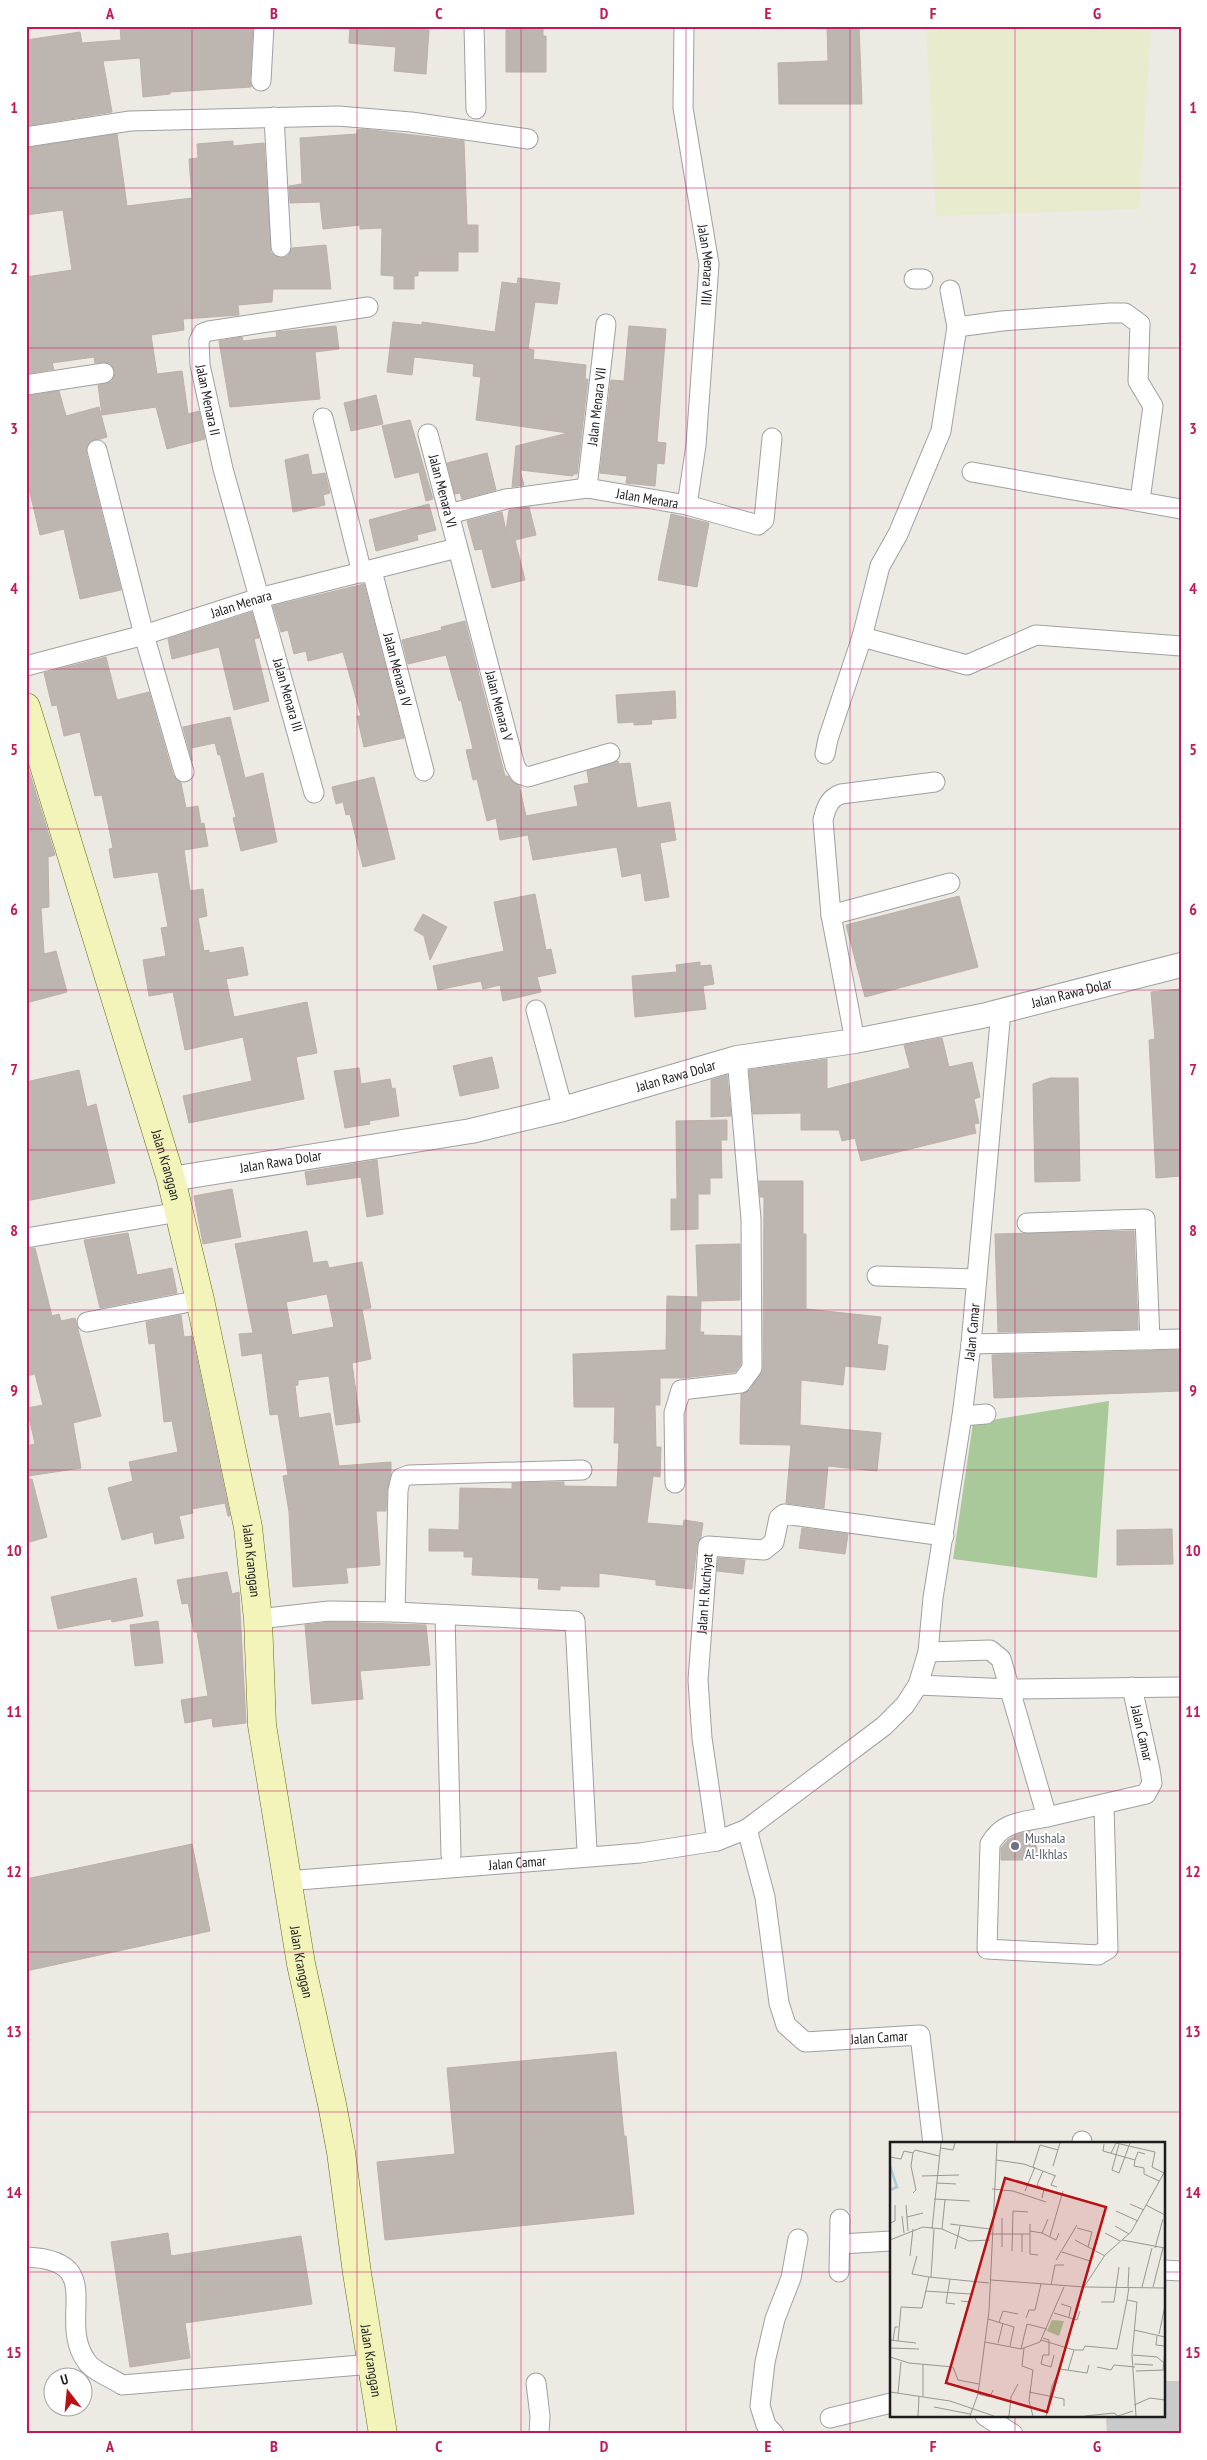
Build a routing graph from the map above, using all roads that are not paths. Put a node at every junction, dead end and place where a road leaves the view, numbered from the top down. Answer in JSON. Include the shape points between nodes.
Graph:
{"nodes":[{"id":1,"x":264,"y":26,"type":"edge"},
{"id":2,"x":474,"y":26,"type":"edge"},
{"id":3,"x":684,"y":26,"type":"edge"},
{"id":4,"x":261,"y":81,"type":"dead end"},
{"id":5,"x":476,"y":109,"type":"dead end"},
{"id":6,"x":274,"y":117,"type":"junction"},
{"id":7,"x":26,"y":137,"type":"edge"},
{"id":8,"x":528,"y":139,"type":"dead end"},
{"id":9,"x":281,"y":247,"type":"dead end"},
{"id":10,"x":950,"y":290,"type":"dead end"},
{"id":11,"x":368,"y":307,"type":"dead end"},
{"id":12,"x":606,"y":324,"type":"dead end"},
{"id":13,"x":957,"y":328,"type":"junction"},
{"id":14,"x":104,"y":373,"type":"dead end"},
{"id":15,"x":26,"y":385,"type":"edge"},
{"id":16,"x":323,"y":418,"type":"dead end"},
{"id":17,"x":428,"y":434,"type":"dead end"},
{"id":18,"x":772,"y":438,"type":"dead end"},
{"id":19,"x":97,"y":450,"type":"dead end"},
{"id":20,"x":972,"y":472,"type":"dead end"},
{"id":21,"x":587,"y":488,"type":"junction"},
{"id":22,"x":1140,"y":500,"type":"junction"},
{"id":23,"x":687,"y":505,"type":"junction"},
{"id":24,"x":1181,"y":509,"type":"edge"},
{"id":25,"x":449,"y":514,"type":"junction"},
{"id":26,"x":458,"y":548,"type":"junction"},
{"id":27,"x":367,"y":572,"type":"junction"},
{"id":28,"x":259,"y":598,"type":"junction"},
{"id":29,"x":144,"y":634,"type":"junction"},
{"id":30,"x":862,"y":637,"type":"junction"},
{"id":31,"x":1181,"y":646,"type":"edge"},
{"id":32,"x":26,"y":666,"type":"edge"},
{"id":33,"x":26,"y":707,"type":"edge"},
{"id":34,"x":30,"y":737,"type":"edge"},
{"id":35,"x":610,"y":753,"type":"dead end"},
{"id":36,"x":825,"y":754,"type":"dead end"},
{"id":37,"x":424,"y":771,"type":"dead end"},
{"id":38,"x":184,"y":772,"type":"dead end"},
{"id":39,"x":935,"y":782,"type":"dead end"},
{"id":40,"x":314,"y":793,"type":"dead end"},
{"id":41,"x":950,"y":883,"type":"dead end"},
{"id":42,"x":831,"y":915,"type":"junction"},
{"id":43,"x":1181,"y":965,"type":"edge"},
{"id":44,"x":536,"y":1010,"type":"dead end"},
{"id":45,"x":1002,"y":1010,"type":"junction"},
{"id":46,"x":855,"y":1041,"type":"junction"},
{"id":47,"x":737,"y":1058,"type":"junction"},
{"id":48,"x":563,"y":1109,"type":"junction"},
{"id":49,"x":171,"y":1179,"type":"junction"},
{"id":50,"x":179,"y":1212,"type":"junction"},
{"id":51,"x":1026,"y":1224,"type":"dead end"},
{"id":52,"x":26,"y":1238,"type":"edge"},
{"id":53,"x":877,"y":1276,"type":"dead end"},
{"id":54,"x":976,"y":1280,"type":"junction"},
{"id":55,"x":200,"y":1300,"type":"junction"},
{"id":56,"x":87,"y":1322,"type":"dead end"},
{"id":57,"x":1181,"y":1339,"type":"edge"},
{"id":58,"x":1150,"y":1340,"type":"junction"},
{"id":59,"x":971,"y":1344,"type":"junction"},
{"id":60,"x":986,"y":1414,"type":"dead end"},
{"id":61,"x":962,"y":1416,"type":"junction"},
{"id":62,"x":582,"y":1470,"type":"dead end"},
{"id":63,"x":675,"y":1482,"type":"dead end"},
{"id":64,"x":944,"y":1536,"type":"junction"},
{"id":65,"x":395,"y":1612,"type":"junction"},
{"id":66,"x":445,"y":1615,"type":"junction"},
{"id":67,"x":258,"y":1619,"type":"junction"},
{"id":68,"x":928,"y":1652,"type":"junction"},
{"id":69,"x":918,"y":1685,"type":"junction"},
{"id":70,"x":1132,"y":1687,"type":"junction"},
{"id":71,"x":1181,"y":1687,"type":"edge"},
{"id":72,"x":1011,"y":1689,"type":"junction"},
{"id":73,"x":1104,"y":1805,"type":"junction"},
{"id":74,"x":1047,"y":1817,"type":"junction"},
{"id":75,"x":747,"y":1829,"type":"junction"},
{"id":76,"x":717,"y":1841,"type":"junction"},
{"id":77,"x":587,"y":1850,"type":"dead end"},
{"id":78,"x":451,"y":1854,"type":"dead end"},
{"id":79,"x":286,"y":1881,"type":"junction"},
{"id":80,"x":933,"y":2142,"type":"edge"},
{"id":81,"x":840,"y":2218,"type":"dead end"},
{"id":82,"x":798,"y":2239,"type":"dead end"},
{"id":83,"x":890,"y":2241,"type":"edge"},
{"id":84,"x":841,"y":2244,"type":"junction"},
{"id":85,"x":26,"y":2257,"type":"edge"},
{"id":86,"x":1164,"y":2270,"type":"edge"},
{"id":87,"x":1181,"y":2271,"type":"edge"},
{"id":88,"x":839,"y":2272,"type":"dead end"},
{"id":89,"x":372,"y":2364,"type":"junction"},
{"id":90,"x":536,"y":2383,"type":"dead end"},
{"id":91,"x":890,"y":2403,"type":"edge"},
{"id":92,"x":830,"y":2418,"type":"dead end"},
{"id":93,"x":988,"y":2418,"type":"edge"},
{"id":94,"x":383,"y":2434,"type":"edge"},
{"id":95,"x":539,"y":2434,"type":"edge"},
{"id":96,"x":774,"y":2434,"type":"edge"},
{"id":97,"x":1013,"y":2434,"type":"edge"}],
"edges":[{"from":1,"to":4,"type":"street"},
{"from":2,"to":5,"type":"street"},
{"from":3,"to":23,"type":"street","name":"Jalan Menara VIII","via":[[683,108],[709,264],[696,445]]},
{"from":6,"to":7,"type":"street","via":[[130,121]]},
{"from":6,"to":8,"type":"street","via":[[347,117],[412,122]]},
{"from":6,"to":9,"type":"street"},
{"from":10,"to":13,"type":"street"},
{"from":11,"to":28,"type":"street","name":"Jalan Menara II","via":[[227,328],[206,332],[201,337],[200,365],[223,469]]},
{"from":12,"to":21,"type":"street","name":"Jalan Menara VII"},
{"from":13,"to":22,"type":"street","via":[[1110,312],[1125,313],[1140,324],[1138,381],[1153,406]]},
{"from":13,"to":30,"type":"street","via":[[941,432],[898,534],[880,566]]},
{"from":14,"to":15,"type":"street"},
{"from":16,"to":27,"type":"street","name":"Jalan Menara IV"},
{"from":17,"to":25,"type":"street","name":"Jalan Menara VI"},
{"from":18,"to":23,"type":"street","name":"Jalan Menara","via":[[764,520],[761,523],[752,524]]},
{"from":19,"to":29,"type":"street"},
{"from":20,"to":22,"type":"street"},
{"from":21,"to":23,"type":"street","name":"Jalan Menara"},
{"from":21,"to":25,"type":"street","name":"Jalan Menara","via":[[506,499]]},
{"from":22,"to":24,"type":"street"},
{"from":25,"to":26,"type":"street","name":"Jalan Menara VI"},
{"from":26,"to":27,"type":"street","name":"Jalan Menara"},
{"from":26,"to":35,"type":"street","name":"Jalan Menara V","via":[[511,756],[520,774],[528,777]]},
{"from":27,"to":28,"type":"street","name":"Jalan Menara"},
{"from":27,"to":37,"type":"street","name":"Jalan Menara IV"},
{"from":28,"to":29,"type":"street","name":"Jalan Menara"},
{"from":28,"to":40,"type":"street","name":"Jalan Menara III"},
{"from":29,"to":32,"type":"street","name":"Jalan Menara"},
{"from":29,"to":38,"type":"street"},
{"from":30,"to":31,"type":"street","via":[[967,665],[1036,635]]},
{"from":30,"to":36,"type":"street"},
{"from":33,"to":34,"type":"main road","name":"Jalan Kranggan"},
{"from":34,"to":49,"type":"main road","name":"Jalan Kranggan"},
{"from":39,"to":42,"type":"street","via":[[832,798],[826,806],[823,820]]},
{"from":41,"to":42,"type":"street"},
{"from":42,"to":46,"type":"street"},
{"from":43,"to":45,"type":"street","name":"Jalan Rawa Dolar"},
{"from":44,"to":48,"type":"street"},
{"from":45,"to":46,"type":"street","name":"Jalan Rawa Dolar"},
{"from":45,"to":54,"type":"street","name":"Jalan Camar"},
{"from":46,"to":47,"type":"street","name":"Jalan Rawa Dolar"},
{"from":47,"to":48,"type":"street","name":"Jalan Rawa Dolar"},
{"from":47,"to":63,"type":"street","via":[[751,1219],[752,1368],[742,1384],[681,1390],[674,1413]]},
{"from":48,"to":49,"type":"street","name":"Jalan Rawa Dolar","via":[[472,1131]]},
{"from":49,"to":50,"type":"main road","name":"Jalan Kranggan"},
{"from":50,"to":52,"type":"street"},
{"from":50,"to":55,"type":"main road","name":"Jalan Kranggan"},
{"from":51,"to":58,"type":"street","via":[[1145,1219]]},
{"from":53,"to":54,"type":"street"},
{"from":54,"to":59,"type":"street","name":"Jalan Camar"},
{"from":55,"to":56,"type":"street"},
{"from":55,"to":67,"type":"main road","name":"Jalan Kranggan","via":[[248,1527]]},
{"from":57,"to":58,"type":"street"},
{"from":58,"to":59,"type":"street"},
{"from":59,"to":61,"type":"street","name":"Jalan Camar"},
{"from":60,"to":61,"type":"street"},
{"from":61,"to":64,"type":"street","name":"Jalan Camar"},
{"from":62,"to":65,"type":"street","via":[[409,1475],[401,1478]]},
{"from":64,"to":68,"type":"street","name":"Jalan Camar"},
{"from":64,"to":76,"type":"street","name":"Jalan H. Ruchiyat","via":[[784,1514],[779,1518],[774,1542],[764,1550],[708,1546],[698,1680],[702,1738]]},
{"from":65,"to":66,"type":"street"},
{"from":65,"to":67,"type":"street","via":[[329,1611]]},
{"from":66,"to":77,"type":"street","via":[[575,1621]]},
{"from":66,"to":78,"type":"street"},
{"from":67,"to":79,"type":"main road","name":"Jalan Kranggan","via":[[262,1725]]},
{"from":68,"to":69,"type":"street","name":"Jalan Camar"},
{"from":68,"to":72,"type":"street","via":[[990,1650],[1001,1659]]},
{"from":69,"to":72,"type":"street","name":"Jalan Camar"},
{"from":69,"to":75,"type":"street","name":"Jalan Camar","via":[[906,1705],[884,1726]]},
{"from":70,"to":71,"type":"street","name":"Jalan Camar"},
{"from":70,"to":72,"type":"street","name":"Jalan Camar"},
{"from":70,"to":73,"type":"street","name":"Jalan Camar","via":[[1152,1783],[1146,1794]]},
{"from":72,"to":74,"type":"street"},
{"from":73,"to":74,"type":"street","name":"Jalan Camar"},
{"from":73,"to":74,"type":"street","name":"Jalan Camar","via":[[1108,1949],[1098,1956],[988,1949],[990,1844],[997,1832],[1008,1826]]},
{"from":75,"to":76,"type":"street","name":"Jalan Camar"},
{"from":75,"to":80,"type":"street","name":"Jalan Camar","via":[[765,1897],[779,2003],[786,2025],[806,2042],[920,2035]]},
{"from":76,"to":79,"type":"street","name":"Jalan Camar","via":[[640,1853]]},
{"from":79,"to":89,"type":"main road","name":"Jalan Kranggan","via":[[334,2113]]},
{"from":81,"to":84,"type":"street"},
{"from":82,"to":96,"type":"street","via":[[791,2278],[775,2319],[765,2362],[760,2406],[766,2425]]},
{"from":83,"to":84,"type":"street"},
{"from":84,"to":88,"type":"street"},
{"from":85,"to":89,"type":"street","via":[[46,2258],[67,2266],[75,2281],[77,2338],[87,2362],[122,2384]]},
{"from":86,"to":87,"type":"street"},
{"from":89,"to":94,"type":"main road","name":"Jalan Kranggan"},
{"from":90,"to":95,"type":"street"},
{"from":91,"to":92,"type":"street"},
{"from":93,"to":97,"type":"street"}]}
